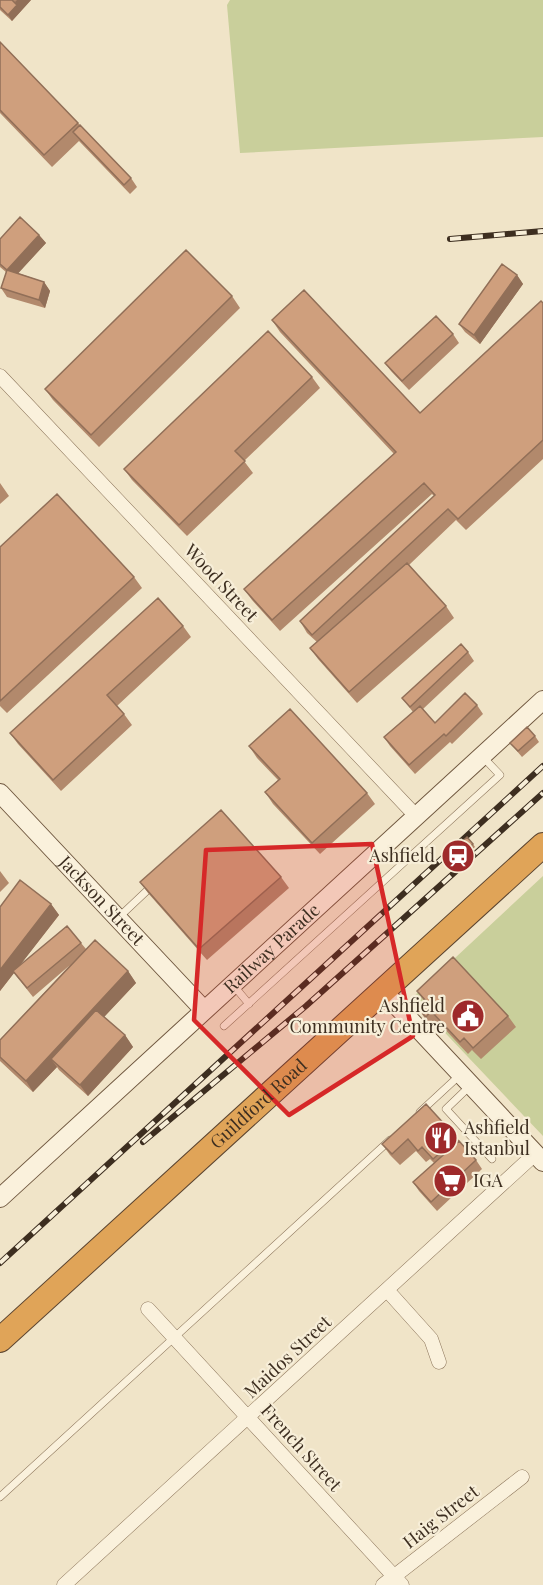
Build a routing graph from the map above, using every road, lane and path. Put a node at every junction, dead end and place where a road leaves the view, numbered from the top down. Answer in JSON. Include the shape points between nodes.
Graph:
{"nodes":[{"id":1,"x":0,"y":375,"type":"edge"},
{"id":2,"x":543,"y":700,"type":"edge"},
{"id":3,"x":482,"y":756,"type":"junction"},
{"id":4,"x":0,"y":793,"type":"edge"},
{"id":5,"x":416,"y":816,"type":"junction"},
{"id":6,"x":543,"y":845,"type":"edge"},
{"id":7,"x":159,"y":880,"type":"edge"},
{"id":8,"x":118,"y":918,"type":"junction"},
{"id":9,"x":233,"y":984,"type":"junction"},
{"id":10,"x":383,"y":991,"type":"junction"},
{"id":11,"x":249,"y":1004,"type":"junction"},
{"id":12,"x":204,"y":1010,"type":"junction"},
{"id":13,"x":224,"y":1026,"type":"dead end"},
{"id":14,"x":466,"y":1080,"type":"junction"},
{"id":15,"x":417,"y":1114,"type":"edge"},
{"id":16,"x":400,"y":1130,"type":"edge"},
{"id":17,"x":540,"y":1154,"type":"edge"},
{"id":18,"x":492,"y":1159,"type":"dead end"},
{"id":19,"x":1,"y":1195,"type":"edge"},
{"id":20,"x":387,"y":1290,"type":"junction"},
{"id":21,"x":148,"y":1309,"type":"dead end"},
{"id":22,"x":175,"y":1338,"type":"junction"},
{"id":23,"x":0,"y":1340,"type":"edge"},
{"id":24,"x":439,"y":1362,"type":"dead end"},
{"id":25,"x":249,"y":1417,"type":"junction"},
{"id":26,"x":522,"y":1477,"type":"dead end"},
{"id":27,"x":0,"y":1497,"type":"edge"},
{"id":28,"x":393,"y":1582,"type":"edge"},
{"id":29,"x":64,"y":1585,"type":"edge"}],
"edges":[{"from":1,"to":5,"type":"street","name":"Wood Street"},
{"from":2,"to":3,"type":"street","name":"Railway Parade"},
{"from":3,"to":5,"type":"street","name":"Railway Parade"},
{"from":3,"to":11,"type":"lane","via":[[500,775]]},
{"from":4,"to":8,"type":"street","name":"Jackson Street"},
{"from":5,"to":9,"type":"street","name":"Railway Parade"},
{"from":6,"to":10,"type":"highway","name":"Guildford Road"},
{"from":7,"to":8,"type":"lane"},
{"from":8,"to":12,"type":"street","name":"Jackson Street"},
{"from":9,"to":11,"type":"lane"},
{"from":9,"to":12,"type":"street","name":"Railway Parade"},
{"from":10,"to":14,"type":"street"},
{"from":10,"to":23,"type":"highway","name":"Guildford Road"},
{"from":11,"to":13,"type":"lane"},
{"from":12,"to":19,"type":"street","name":"Railway Parade"},
{"from":14,"to":15,"type":"lane"},
{"from":14,"to":17,"type":"street"},
{"from":14,"to":18,"type":"lane","via":[[446,1109]]},
{"from":16,"to":22,"type":"lane"},
{"from":17,"to":20,"type":"street","name":"Maidos Street"},
{"from":20,"to":24,"type":"street","via":[[431,1339]]},
{"from":20,"to":25,"type":"street","name":"Maidos Street"},
{"from":21,"to":22,"type":"street","name":"French Street"},
{"from":22,"to":25,"type":"street","name":"French Street"},
{"from":22,"to":27,"type":"lane"},
{"from":25,"to":28,"type":"street","name":"French Street"},
{"from":25,"to":29,"type":"street","name":"Maidos Street"},
{"from":26,"to":28,"type":"street","name":"Haig Street"}]}
